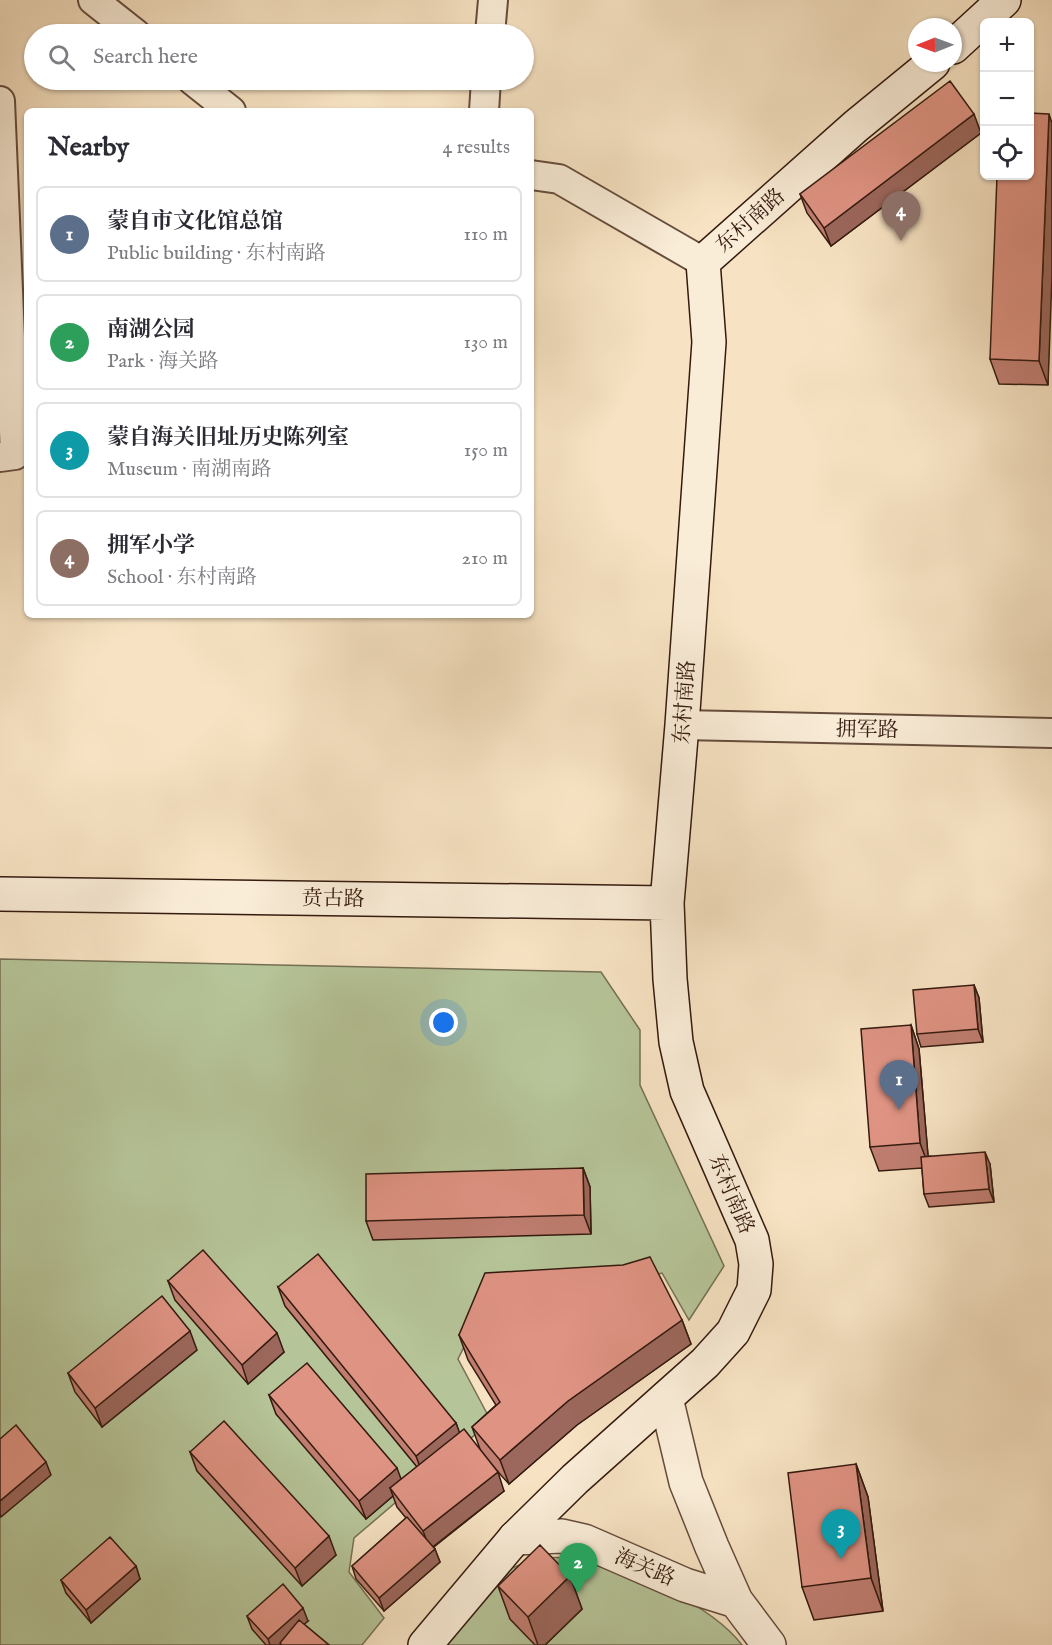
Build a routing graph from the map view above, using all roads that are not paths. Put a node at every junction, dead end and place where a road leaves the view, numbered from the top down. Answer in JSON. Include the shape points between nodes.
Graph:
{"nodes":[{"id":1,"x":93,"y":0,"type":"edge"},
{"id":2,"x":493,"y":0,"type":"edge"},
{"id":3,"x":1004,"y":0,"type":"edge"},
{"id":4,"x":123,"y":24,"type":"edge"},
{"id":5,"x":491,"y":24,"type":"edge"},
{"id":6,"x":962,"y":39,"type":"edge"},
{"id":7,"x":922,"y":72,"type":"edge"},
{"id":8,"x":205,"y":90,"type":"edge"},
{"id":9,"x":485,"y":90,"type":"edge"},
{"id":10,"x":0,"y":101,"type":"edge"},
{"id":11,"x":227,"y":108,"type":"edge"},
{"id":12,"x":483,"y":108,"type":"edge"},
{"id":13,"x":534,"y":175,"type":"edge"},
{"id":14,"x":703,"y":262,"type":"junction"},
{"id":15,"x":0,"y":457,"type":"edge"},
{"id":16,"x":682,"y":725,"type":"junction"},
{"id":17,"x":1052,"y":733,"type":"edge"},
{"id":18,"x":0,"y":894,"type":"edge"},
{"id":19,"x":667,"y":903,"type":"junction"},
{"id":20,"x":666,"y":1398,"type":"junction"},
{"id":21,"x":515,"y":1538,"type":"junction"},
{"id":22,"x":736,"y":1601,"type":"junction"},
{"id":23,"x":424,"y":1645,"type":"edge"},
{"id":24,"x":770,"y":1645,"type":"edge"}],
"edges":[{"from":1,"to":4,"type":"street"},
{"from":2,"to":5,"type":"street"},
{"from":3,"to":6,"type":"main road"},
{"from":7,"to":14,"type":"main road","name":"东村南路"},
{"from":8,"to":11,"type":"street"},
{"from":9,"to":12,"type":"street"},
{"from":10,"to":15,"type":"street","via":[[15,455]]},
{"from":13,"to":14,"type":"street","via":[[559,179]]},
{"from":14,"to":16,"type":"main road","name":"东村南路","via":[[709,342]]},
{"from":16,"to":17,"type":"street","name":"拥军路"},
{"from":16,"to":19,"type":"main road","name":"东村南路"},
{"from":18,"to":19,"type":"main road","name":"贲古路"},
{"from":19,"to":20,"type":"main road","name":"东村南路","via":[[676,1042],[687,1091],[752,1240],[756,1264],[754,1290],[733,1332]]},
{"from":20,"to":21,"type":"main road","name":"东村南路","via":[[574,1479]]},
{"from":20,"to":22,"type":"main road","via":[[686,1482]]},
{"from":21,"to":22,"type":"main road","name":"海关路","via":[[562,1536],[584,1541],[685,1585]]},
{"from":21,"to":23,"type":"main road"},
{"from":22,"to":24,"type":"main road"}]}
